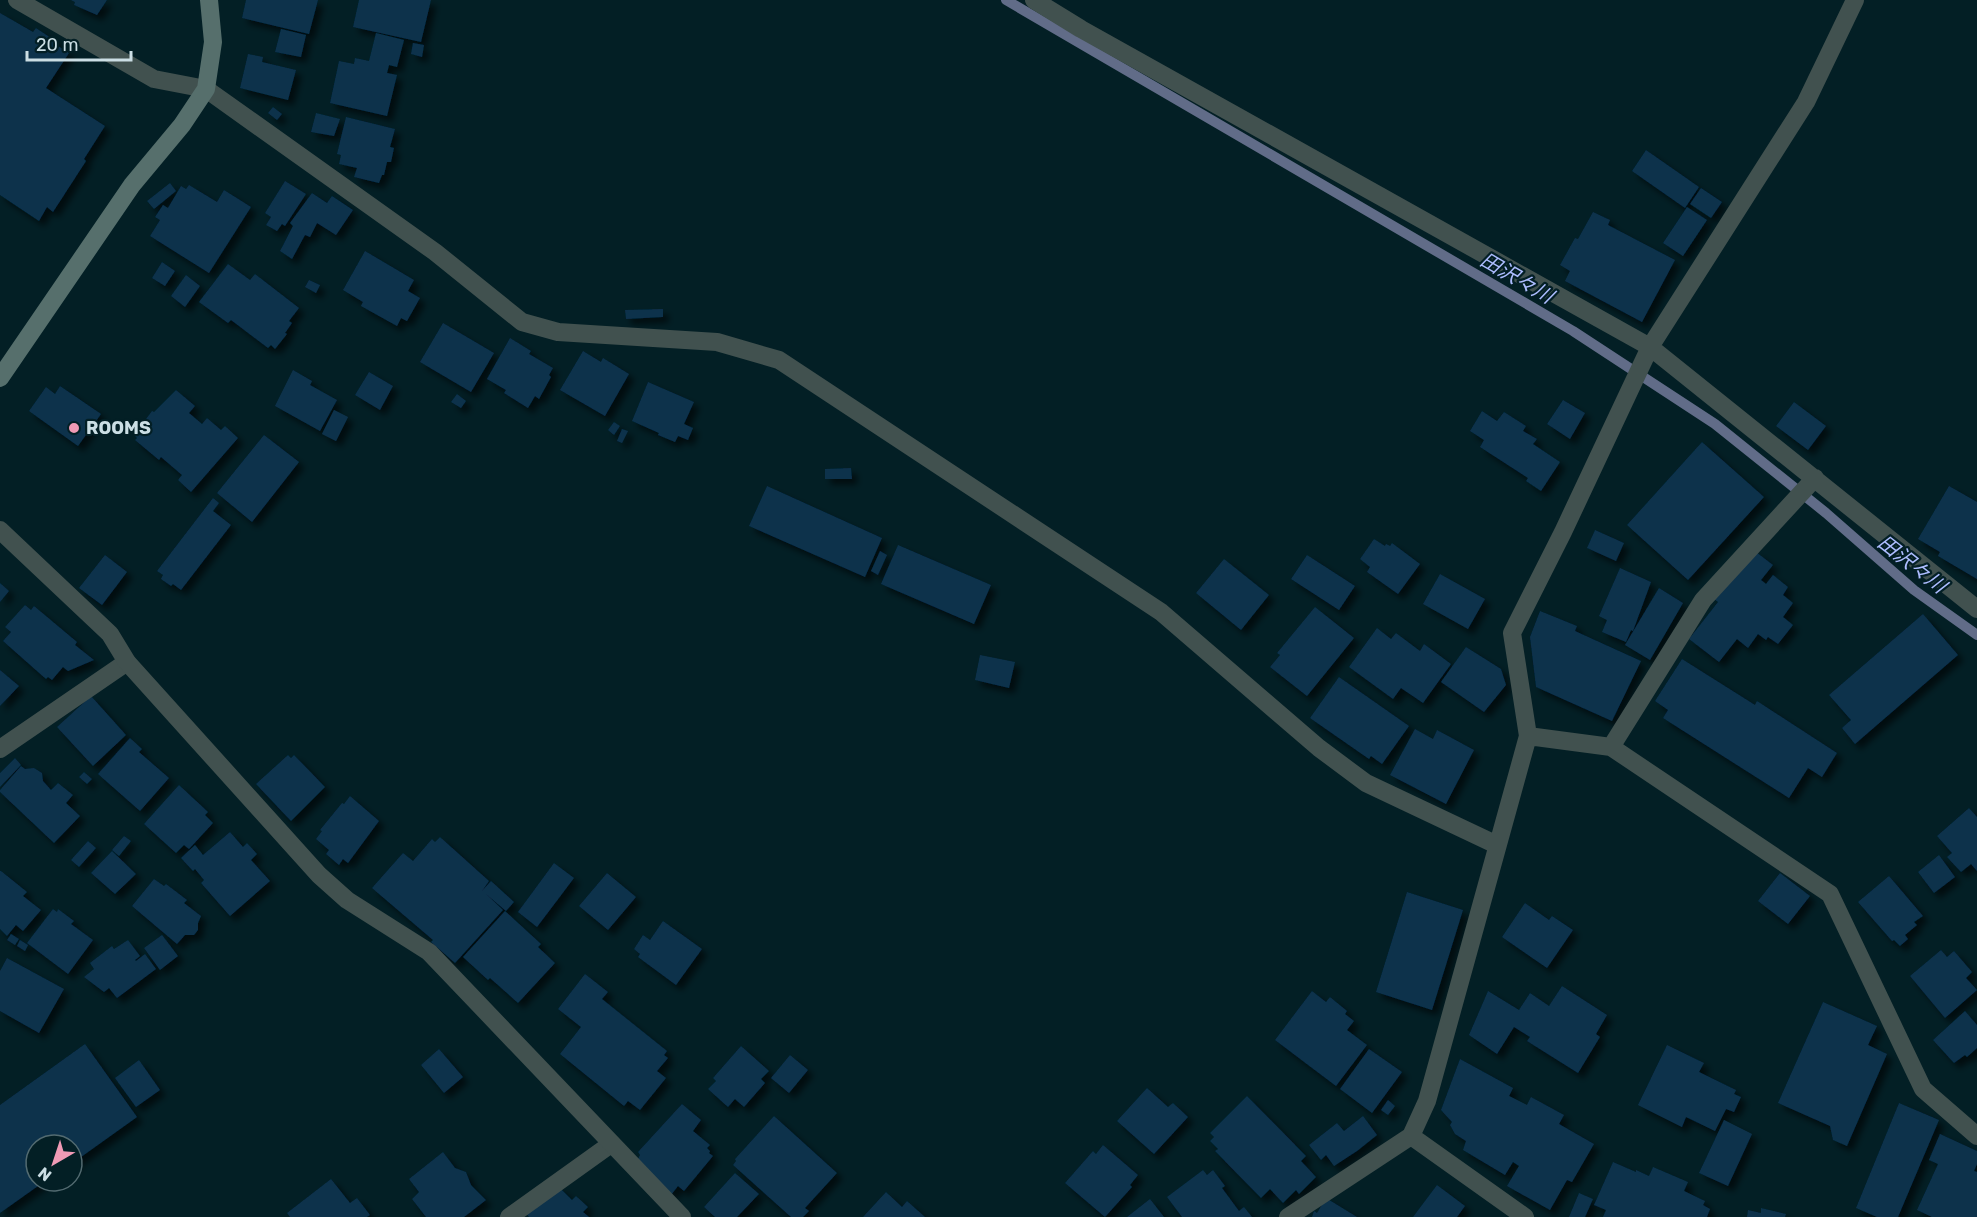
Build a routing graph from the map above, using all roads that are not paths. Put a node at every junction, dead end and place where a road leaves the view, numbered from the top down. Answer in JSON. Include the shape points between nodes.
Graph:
{"nodes":[{"id":1,"x":17,"y":0,"type":"edge"},
{"id":2,"x":209,"y":0,"type":"edge"},
{"id":3,"x":1035,"y":0,"type":"edge"},
{"id":4,"x":1855,"y":0,"type":"edge"},
{"id":5,"x":206,"y":89,"type":"junction"},
{"id":6,"x":1649,"y":350,"type":"junction"},
{"id":7,"x":0,"y":378,"type":"edge"},
{"id":8,"x":1814,"y":479,"type":"junction"},
{"id":9,"x":0,"y":530,"type":"edge"},
{"id":10,"x":1977,"y":609,"type":"edge"},
{"id":11,"x":127,"y":662,"type":"junction"},
{"id":12,"x":1528,"y":736,"type":"junction"},
{"id":13,"x":1611,"y":747,"type":"junction"},
{"id":14,"x":0,"y":749,"type":"edge"},
{"id":15,"x":1497,"y":845,"type":"junction"},
{"id":16,"x":1411,"y":1136,"type":"junction"},
{"id":17,"x":1977,"y":1136,"type":"edge"},
{"id":18,"x":611,"y":1144,"type":"junction"},
{"id":19,"x":509,"y":1217,"type":"edge"},
{"id":20,"x":682,"y":1217,"type":"edge"},
{"id":21,"x":1288,"y":1217,"type":"edge"},
{"id":22,"x":1525,"y":1217,"type":"edge"}],
"edges":[{"from":1,"to":5,"type":"street","via":[[154,79]]},
{"from":2,"to":5,"type":"street","via":[[213,42]]},
{"from":3,"to":6,"type":"street"},
{"from":4,"to":6,"type":"street","via":[[1806,102]]},
{"from":5,"to":7,"type":"street","via":[[132,185]]},
{"from":5,"to":15,"type":"street","via":[[435,252],[522,322],[558,332],[717,342],[779,360],[1161,612],[1319,748],[1366,783]]},
{"from":6,"to":8,"type":"street"},
{"from":6,"to":12,"type":"street","via":[[1512,633]]},
{"from":8,"to":10,"type":"street"},
{"from":8,"to":13,"type":"street","via":[[1703,600]]},
{"from":9,"to":11,"type":"street","via":[[110,634]]},
{"from":11,"to":14,"type":"street"},
{"from":11,"to":18,"type":"street","via":[[319,875],[347,900],[429,952]]},
{"from":12,"to":13,"type":"street"},
{"from":12,"to":15,"type":"street"},
{"from":13,"to":17,"type":"street","via":[[1830,894],[1923,1089]]},
{"from":15,"to":16,"type":"street","via":[[1426,1101]]},
{"from":16,"to":21,"type":"street"},
{"from":16,"to":22,"type":"street"},
{"from":18,"to":19,"type":"street"},
{"from":18,"to":20,"type":"street"}]}
